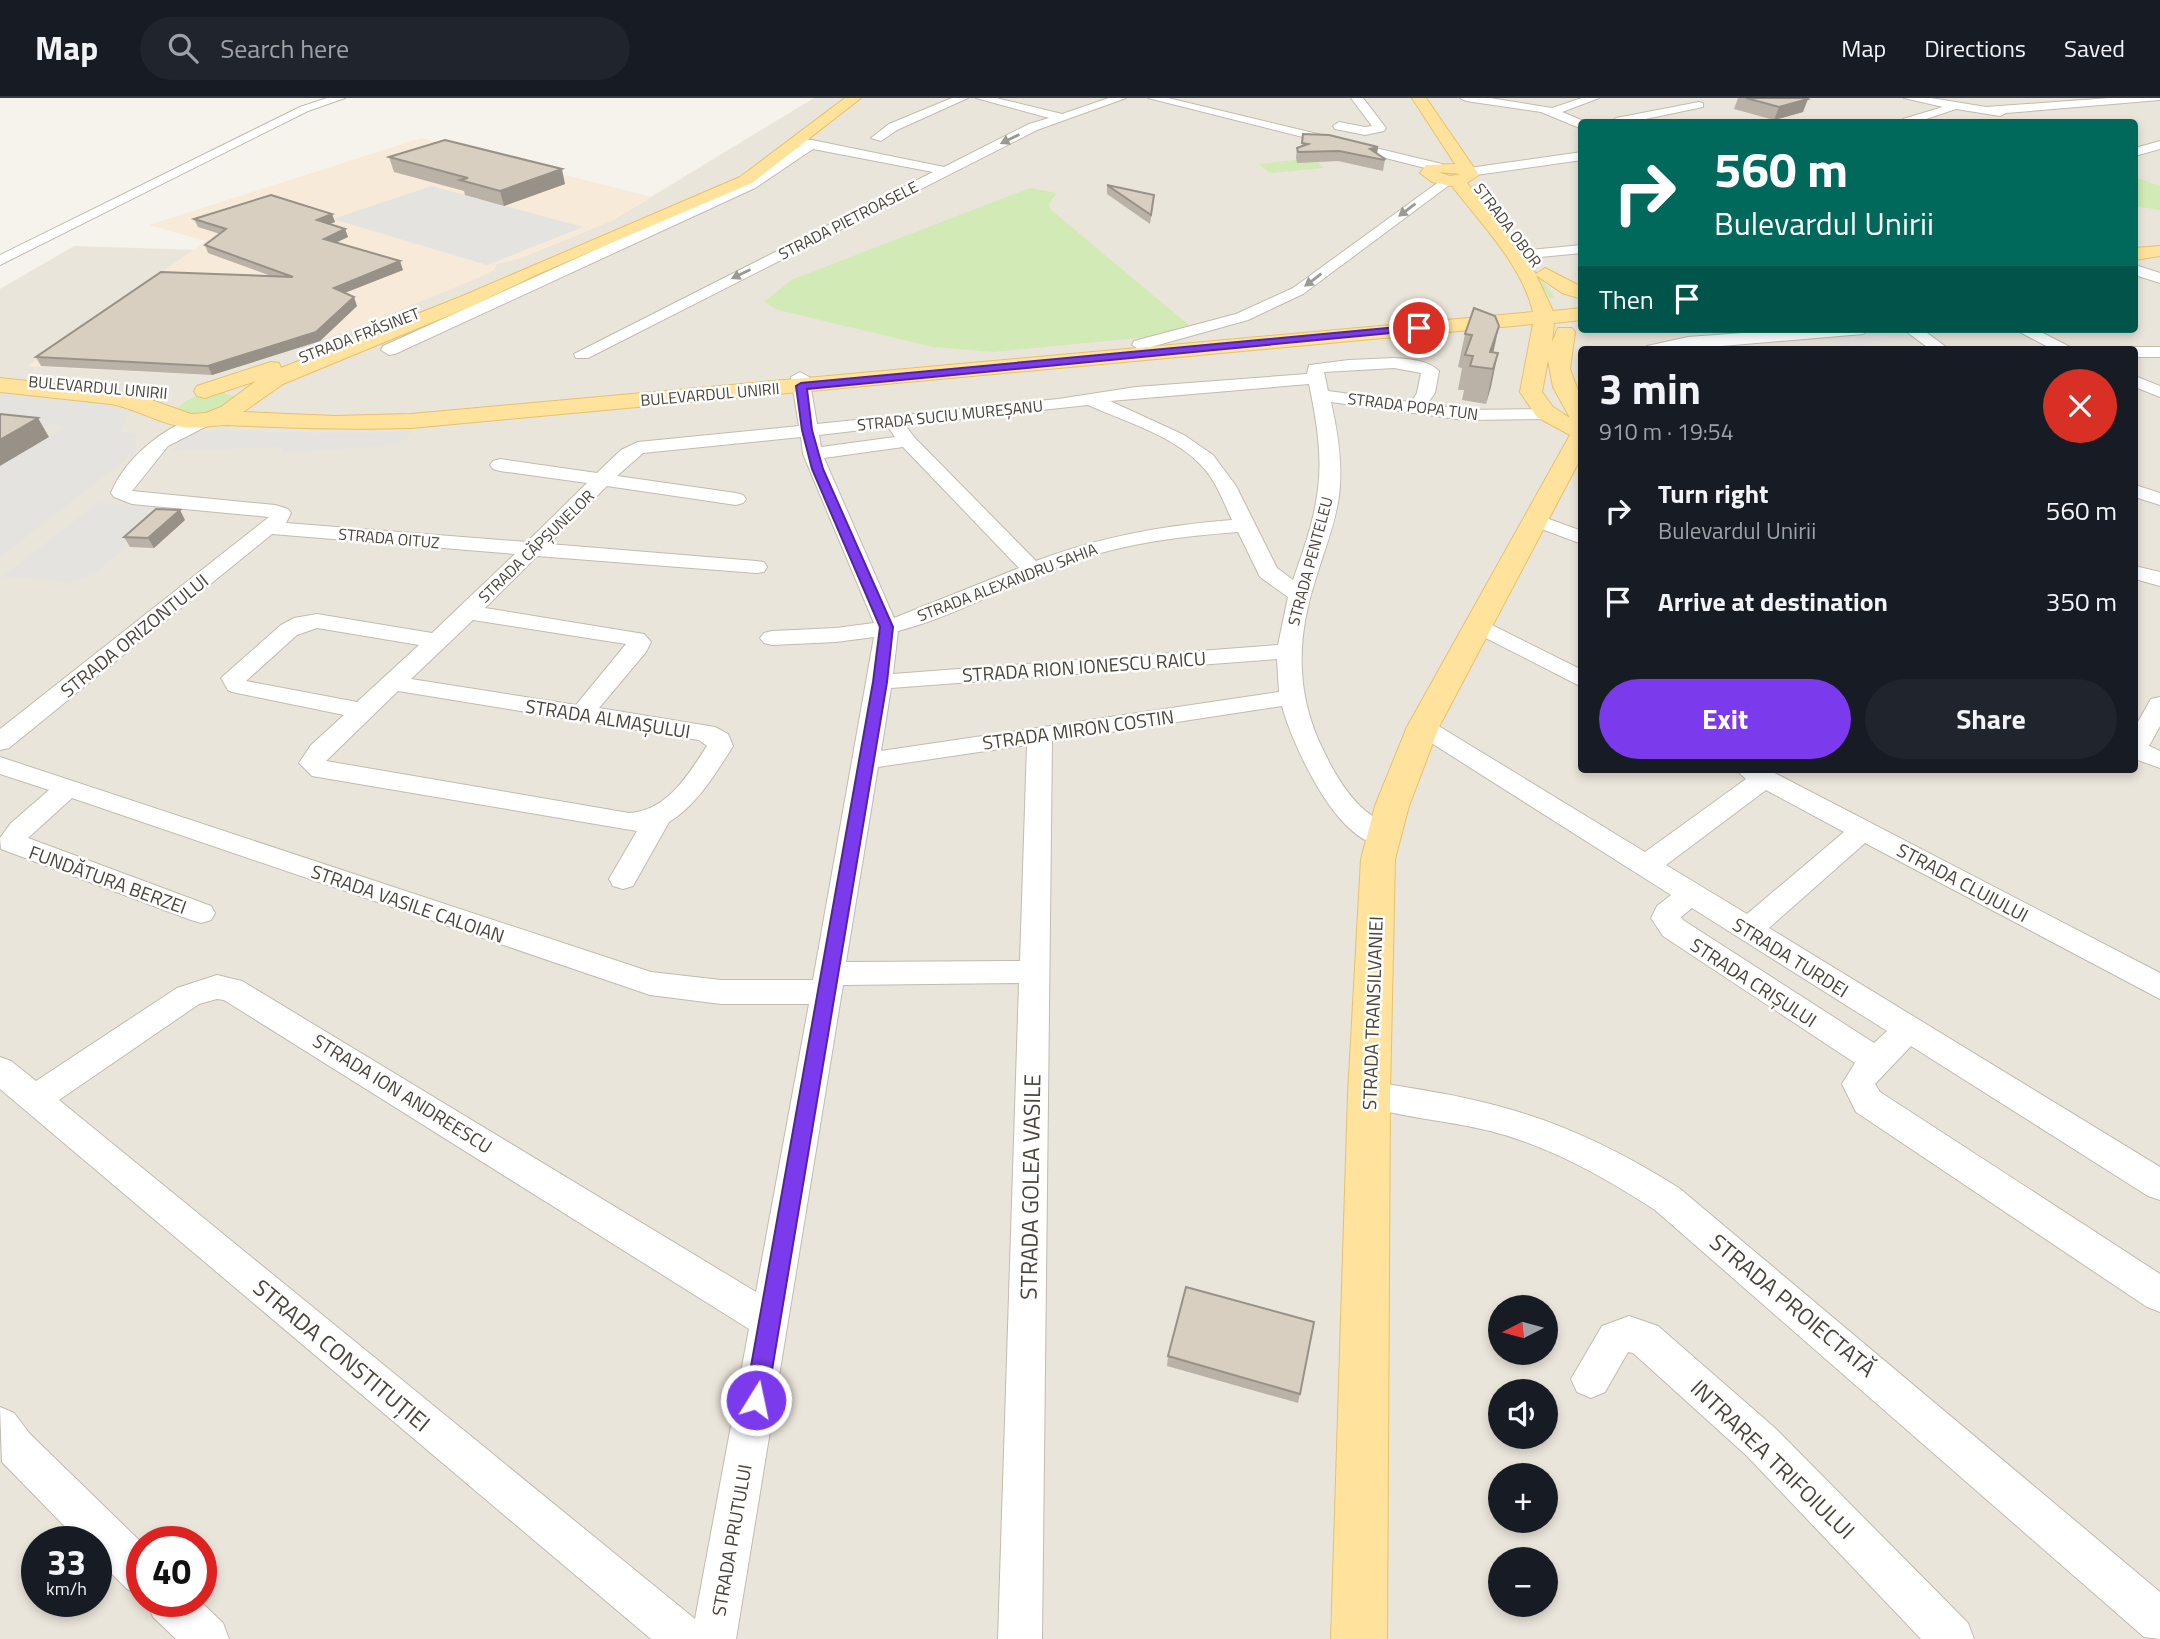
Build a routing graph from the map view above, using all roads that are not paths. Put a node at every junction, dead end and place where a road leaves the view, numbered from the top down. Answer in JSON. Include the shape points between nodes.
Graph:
{"nodes":[{"id":1,"x":339,"y":98,"type":"edge"},
{"id":2,"x":854,"y":98,"type":"edge"},
{"id":3,"x":962,"y":98,"type":"edge"},
{"id":4,"x":982,"y":98,"type":"edge"},
{"id":5,"x":1120,"y":98,"type":"edge"},
{"id":6,"x":1154,"y":98,"type":"edge"},
{"id":7,"x":1199,"y":98,"type":"edge"},
{"id":8,"x":1357,"y":98,"type":"edge"},
{"id":9,"x":1406,"y":98,"type":"edge"},
{"id":10,"x":1419,"y":98,"type":"edge"},
{"id":11,"x":1466,"y":98,"type":"edge"},
{"id":12,"x":1593,"y":98,"type":"edge"},
{"id":13,"x":1910,"y":98,"type":"edge"},
{"id":14,"x":2156,"y":98,"type":"edge"},
{"id":15,"x":1485,"y":99,"type":"edge"},
{"id":16,"x":1182,"y":104,"type":"junction"},
{"id":17,"x":1981,"y":104,"type":"edge"},
{"id":18,"x":1699,"y":105,"type":"dead end"},
{"id":19,"x":1955,"y":107,"type":"junction"},
{"id":20,"x":1555,"y":111,"type":"junction"},
{"id":21,"x":1061,"y":117,"type":"junction"},
{"id":22,"x":1636,"y":119,"type":"edge"},
{"id":23,"x":1917,"y":119,"type":"edge"},
{"id":24,"x":2020,"y":119,"type":"edge"},
{"id":25,"x":1330,"y":124,"type":"dead end"},
{"id":26,"x":1578,"y":129,"type":"edge"},
{"id":27,"x":1563,"y":142,"type":"dead end"},
{"id":28,"x":805,"y":143,"type":"junction"},
{"id":29,"x":901,"y":143,"type":"dead end"},
{"id":30,"x":2160,"y":145,"type":"edge"},
{"id":31,"x":2138,"y":151,"type":"edge"},
{"id":32,"x":1458,"y":154,"type":"junction"},
{"id":33,"x":1578,"y":156,"type":"edge"},
{"id":34,"x":1550,"y":160,"type":"junction"},
{"id":35,"x":1531,"y":162,"type":"junction"},
{"id":36,"x":946,"y":171,"type":"junction"},
{"id":37,"x":1456,"y":173,"type":"junction"},
{"id":38,"x":1578,"y":249,"type":"edge"},
{"id":39,"x":1530,"y":254,"type":"junction"},
{"id":40,"x":2146,"y":259,"type":"edge"},
{"id":41,"x":0,"y":261,"type":"edge"},
{"id":42,"x":527,"y":270,"type":"junction"},
{"id":43,"x":2160,"y":277,"type":"edge"},
{"id":44,"x":1526,"y":287,"type":"junction"},
{"id":45,"x":1578,"y":292,"type":"edge"},
{"id":46,"x":477,"y":303,"type":"junction"},
{"id":47,"x":1544,"y":313,"type":"junction"},
{"id":48,"x":1576,"y":313,"type":"edge"},
{"id":49,"x":1474,"y":319,"type":"junction"},
{"id":50,"x":1817,"y":333,"type":"edge"},
{"id":51,"x":1917,"y":333,"type":"edge"},
{"id":52,"x":2031,"y":333,"type":"edge"},
{"id":53,"x":1759,"y":338,"type":"junction"},
{"id":54,"x":1140,"y":345,"type":"junction"},
{"id":55,"x":1670,"y":346,"type":"edge"},
{"id":56,"x":1787,"y":346,"type":"edge"},
{"id":57,"x":1936,"y":346,"type":"edge"},
{"id":58,"x":2059,"y":346,"type":"edge"},
{"id":59,"x":1550,"y":348,"type":"junction"},
{"id":60,"x":389,"y":350,"type":"dead end"},
{"id":61,"x":2138,"y":352,"type":"edge"},
{"id":62,"x":2160,"y":352,"type":"edge"},
{"id":63,"x":582,"y":354,"type":"dead end"},
{"id":64,"x":0,"y":378,"type":"edge"},
{"id":65,"x":801,"y":382,"type":"junction"},
{"id":66,"x":2138,"y":382,"type":"edge"},
{"id":67,"x":0,"y":385,"type":"edge"},
{"id":68,"x":1320,"y":386,"type":"junction"},
{"id":69,"x":2160,"y":394,"type":"edge"},
{"id":70,"x":2138,"y":397,"type":"edge"},
{"id":71,"x":182,"y":400,"type":"junction"},
{"id":72,"x":1092,"y":400,"type":"junction"},
{"id":73,"x":244,"y":401,"type":"junction"},
{"id":74,"x":1416,"y":408,"type":"junction"},
{"id":75,"x":1541,"y":408,"type":"junction"},
{"id":76,"x":1578,"y":418,"type":"edge"},
{"id":77,"x":210,"y":419,"type":"junction"},
{"id":78,"x":1578,"y":420,"type":"edge"},
{"id":79,"x":1578,"y":420,"type":"edge"},
{"id":80,"x":893,"y":421,"type":"junction"},
{"id":81,"x":1578,"y":422,"type":"edge"},
{"id":82,"x":907,"y":441,"type":"junction"},
{"id":83,"x":161,"y":442,"type":"junction"},
{"id":84,"x":810,"y":442,"type":"junction"},
{"id":85,"x":500,"y":466,"type":"dead end"},
{"id":86,"x":603,"y":481,"type":"junction"},
{"id":87,"x":2138,"y":492,"type":"edge"},
{"id":88,"x":736,"y":499,"type":"dead end"},
{"id":89,"x":2160,"y":499,"type":"edge"},
{"id":90,"x":1535,"y":520,"type":"junction"},
{"id":91,"x":1243,"y":525,"type":"junction"},
{"id":92,"x":269,"y":528,"type":"junction"},
{"id":93,"x":1578,"y":536,"type":"edge"},
{"id":94,"x":533,"y":550,"type":"junction"},
{"id":95,"x":756,"y":567,"type":"dead end"},
{"id":96,"x":1033,"y":570,"type":"junction"},
{"id":97,"x":2138,"y":573,"type":"edge"},
{"id":98,"x":2160,"y":579,"type":"edge"},
{"id":99,"x":1299,"y":595,"type":"junction"},
{"id":100,"x":468,"y":612,"type":"junction"},
{"id":101,"x":1479,"y":625,"type":"junction"},
{"id":102,"x":887,"y":627,"type":"junction"},
{"id":103,"x":772,"y":638,"type":"dead end"},
{"id":104,"x":438,"y":641,"type":"junction"},
{"id":105,"x":1287,"y":651,"type":"junction"},
{"id":106,"x":1578,"y":678,"type":"edge"},
{"id":107,"x":880,"y":682,"type":"junction"},
{"id":108,"x":392,"y":683,"type":"junction"},
{"id":109,"x":1290,"y":698,"type":"junction"},
{"id":110,"x":2160,"y":704,"type":"edge"},
{"id":111,"x":363,"y":711,"type":"junction"},
{"id":112,"x":582,"y":713,"type":"junction"},
{"id":113,"x":1423,"y":727,"type":"junction"},
{"id":114,"x":1040,"y":734,"type":"junction"},
{"id":115,"x":0,"y":742,"type":"edge"},
{"id":116,"x":2138,"y":744,"type":"edge"},
{"id":117,"x":2138,"y":751,"type":"edge"},
{"id":118,"x":2160,"y":760,"type":"edge"},
{"id":119,"x":866,"y":761,"type":"junction"},
{"id":120,"x":0,"y":765,"type":"edge"},
{"id":121,"x":1757,"y":774,"type":"edge"},
{"id":122,"x":68,"y":788,"type":"junction"},
{"id":123,"x":657,"y":820,"type":"junction"},
{"id":124,"x":1863,"y":830,"type":"junction"},
{"id":125,"x":1382,"y":837,"type":"junction"},
{"id":126,"x":1645,"y":866,"type":"junction"},
{"id":127,"x":624,"y":879,"type":"dead end"},
{"id":128,"x":1690,"y":894,"type":"junction"},
{"id":129,"x":201,"y":913,"type":"dead end"},
{"id":130,"x":1748,"y":930,"type":"junction"},
{"id":131,"x":1035,"y":972,"type":"junction"},
{"id":132,"x":827,"y":983,"type":"junction"},
{"id":133,"x":2160,"y":987,"type":"edge"},
{"id":134,"x":1907,"y":1030,"type":"junction"},
{"id":135,"x":1876,"y":1061,"type":"junction"},
{"id":136,"x":0,"y":1070,"type":"edge"},
{"id":137,"x":1369,"y":1094,"type":"junction"},
{"id":138,"x":34,"y":1099,"type":"junction"},
{"id":139,"x":2160,"y":1185,"type":"edge"},
{"id":140,"x":2160,"y":1294,"type":"edge"},
{"id":141,"x":770,"y":1321,"type":"junction"},
{"id":142,"x":1591,"y":1379,"type":"dead end"},
{"id":143,"x":0,"y":1427,"type":"edge"},
{"id":144,"x":126,"y":1558,"type":"edge"},
{"id":145,"x":185,"y":1617,"type":"edge"},
{"id":146,"x":2160,"y":1621,"type":"edge"},
{"id":147,"x":207,"y":1639,"type":"edge"},
{"id":148,"x":685,"y":1639,"type":"edge"},
{"id":149,"x":714,"y":1639,"type":"edge"},
{"id":150,"x":1020,"y":1639,"type":"edge"},
{"id":151,"x":1359,"y":1639,"type":"edge"},
{"id":152,"x":1952,"y":1639,"type":"edge"}],
"edges":[{"from":1,"to":41,"type":"street","via":[[304,109]]},
{"from":2,"to":28,"type":"main road","name":"STRADA FRĂSINET"},
{"from":3,"to":29,"type":"street","via":[[871,137]]},
{"from":4,"to":21,"type":"street"},
{"from":5,"to":21,"type":"street","name":"STRADA PIETROASELE"},
{"from":6,"to":16,"type":"street"},
{"from":7,"to":16,"type":"street"},
{"from":8,"to":25,"type":"street","via":[[1380,128],[1365,131]]},
{"from":9,"to":37,"type":"main road","name":"STRADA OBOR"},
{"from":10,"to":32,"type":"main road","name":"STRADA OBOR"},
{"from":11,"to":15,"type":"street"},
{"from":12,"to":20,"type":"street"},
{"from":13,"to":19,"type":"street"},
{"from":14,"to":17,"type":"street"},
{"from":15,"to":20,"type":"street"},
{"from":16,"to":37,"type":"street"},
{"from":17,"to":19,"type":"street"},
{"from":17,"to":24,"type":"street"},
{"from":18,"to":22,"type":"street"},
{"from":19,"to":23,"type":"street"},
{"from":20,"to":26,"type":"street"},
{"from":21,"to":36,"type":"street","name":"STRADA PIETROASELE","one_way":true},
{"from":27,"to":34,"type":"street"},
{"from":28,"to":36,"type":"street"},
{"from":28,"to":42,"type":"main road","name":"STRADA FRĂSINET","via":[[724,189]]},
{"from":28,"to":46,"type":"street","via":[[750,185]]},
{"from":30,"to":31,"type":"street"},
{"from":32,"to":35,"type":"street","via":[[1490,162]]},
{"from":32,"to":37,"type":"main road","name":"STRADA OBOR"},
{"from":33,"to":34,"type":"street"},
{"from":34,"to":35,"type":"street"},
{"from":35,"to":37,"type":"street"},
{"from":36,"to":63,"type":"street","name":"STRADA PIETROASELE","one_way":true},
{"from":37,"to":39,"type":"main road","name":"STRADA OBOR"},
{"from":37,"to":44,"type":"main road","name":"STRADA OBOR"},
{"from":37,"to":54,"type":"street","one_way":true,"via":[[1298,291],[1242,317]]},
{"from":38,"to":39,"type":"street"},
{"from":39,"to":44,"type":"main road","name":"STRADA OBOR"},
{"from":40,"to":43,"type":"street"},
{"from":42,"to":46,"type":"main road","name":"STRADA FRĂSINET"},
{"from":42,"to":71,"type":"main road","name":"STRADA FRĂSINET"},
{"from":44,"to":45,"type":"main road"},
{"from":44,"to":47,"type":"main road","via":[[1540,298]]},
{"from":44,"to":48,"type":"main road"},
{"from":44,"to":49,"type":"main road"},
{"from":46,"to":60,"type":"street"},
{"from":46,"to":73,"type":"main road","name":"STRADA FRĂSINET","via":[[271,381]]},
{"from":47,"to":48,"type":"main road","name":"BULEVARDUL UNIRII"},
{"from":47,"to":49,"type":"main road","name":"BULEVARDUL UNIRII"},
{"from":47,"to":59,"type":"main road"},
{"from":48,"to":59,"type":"main road"},
{"from":49,"to":54,"type":"main road","name":"BULEVARDUL UNIRII"},
{"from":49,"to":59,"type":"main road"},
{"from":49,"to":65,"type":"main road","name":"BULEVARDUL UNIRII"},
{"from":50,"to":53,"type":"street"},
{"from":51,"to":57,"type":"street"},
{"from":52,"to":58,"type":"street"},
{"from":53,"to":55,"type":"street"},
{"from":53,"to":56,"type":"street"},
{"from":54,"to":65,"type":"main road","name":"BULEVARDUL UNIRII"},
{"from":59,"to":75,"type":"main road","via":[[1531,392]]},
{"from":59,"to":76,"type":"main road"},
{"from":61,"to":62,"type":"street"},
{"from":64,"to":71,"type":"main road","name":"BULEVARDUL UNIRII"},
{"from":65,"to":73,"type":"main road","name":"BULEVARDUL UNIRII","via":[[417,412],[317,412]]},
{"from":65,"to":77,"type":"main road","name":"BULEVARDUL UNIRII","via":[[384,423]]},
{"from":65,"to":84,"type":"street"},
{"from":66,"to":69,"type":"street"},
{"from":67,"to":71,"type":"main road","name":"BULEVARDUL UNIRII","via":[[140,402]]},
{"from":68,"to":72,"type":"street","name":"STRADA SUCIU MUREȘANU","via":[[1136,392]]},
{"from":68,"to":74,"type":"street","name":"STRADA POPA TUN"},
{"from":68,"to":74,"type":"street","via":[[1315,369],[1320,367],[1409,364],[1430,371],[1426,393]]},
{"from":68,"to":99,"type":"street","name":"STRADA PENTELEU","via":[[1331,455],[1329,494]]},
{"from":69,"to":70,"type":"street"},
{"from":71,"to":73,"type":"main road","name":"BULEVARDUL UNIRII","via":[[235,390],[245,396]]},
{"from":71,"to":77,"type":"main road","name":"BULEVARDUL UNIRII","via":[[192,421]]},
{"from":71,"to":83,"type":"street","via":[[160,431]]},
{"from":72,"to":80,"type":"street","name":"STRADA SUCIU MUREȘANU"},
{"from":72,"to":91,"type":"street","via":[[1194,448],[1217,472]]},
{"from":73,"to":77,"type":"main road","name":"STRADA FRĂSINET"},
{"from":74,"to":75,"type":"street","name":"STRADA POPA TUN","via":[[1504,415]]},
{"from":75,"to":78,"type":"main road"},
{"from":75,"to":79,"type":"main road"},
{"from":77,"to":83,"type":"street"},
{"from":80,"to":82,"type":"street"},
{"from":80,"to":84,"type":"street","name":"STRADA SUCIU MUREȘANU"},
{"from":81,"to":90,"type":"main road","name":"STRADA TRANSILVANIEI"},
{"from":82,"to":84,"type":"street"},
{"from":82,"to":96,"type":"street"},
{"from":83,"to":92,"type":"street","via":[[121,489],[124,496],[281,513]]},
{"from":84,"to":86,"type":"street","name":"STRADA CĂPȘUNELOR","via":[[644,446],[628,454]]},
{"from":84,"to":102,"type":"street"},
{"from":85,"to":86,"type":"street"},
{"from":86,"to":88,"type":"street"},
{"from":86,"to":94,"type":"street","name":"STRADA CĂPȘUNELOR"},
{"from":87,"to":89,"type":"street"},
{"from":90,"to":93,"type":"street"},
{"from":90,"to":101,"type":"main road","name":"STRADA TRANSILVANIEI"},
{"from":91,"to":96,"type":"street","name":"STRADA ALEXANDRU SAHIA","via":[[1141,536]]},
{"from":91,"to":99,"type":"street","via":[[1268,572]]},
{"from":92,"to":94,"type":"street","name":"STRADA OITUZ"},
{"from":92,"to":115,"type":"street","name":"STRADA ORIZONTULUI"},
{"from":94,"to":95,"type":"street","name":"STRADA OITUZ"},
{"from":94,"to":100,"type":"street","name":"STRADA CĂPȘUNELOR"},
{"from":96,"to":102,"type":"street","name":"STRADA ALEXANDRU SAHIA"},
{"from":97,"to":98,"type":"street"},
{"from":99,"to":105,"type":"street","name":"STRADA PENTELEU"},
{"from":100,"to":104,"type":"street","name":"STRADA CĂPȘUNELOR"},
{"from":100,"to":112,"type":"street","via":[[636,639],[634,652]]},
{"from":101,"to":106,"type":"street"},
{"from":101,"to":113,"type":"main road","name":"STRADA TRANSILVANIEI"},
{"from":102,"to":103,"type":"street","name":"STRADA ALEXANDRU SAHIA"},
{"from":102,"to":107,"type":"street","name":"STRADA PRUTULUI"},
{"from":104,"to":108,"type":"street","name":"STRADA CĂPȘUNELOR"},
{"from":104,"to":111,"type":"street","via":[[302,622],[233,678],[241,687]]},
{"from":105,"to":107,"type":"street","name":"STRADA RION IONESCU RAICU"},
{"from":105,"to":109,"type":"street","name":"STRADA PENTELEU"},
{"from":107,"to":119,"type":"street","name":"STRADA PRUTULUI"},
{"from":108,"to":111,"type":"street","name":"STRADA CĂPȘUNELOR"},
{"from":108,"to":112,"type":"street","name":"STRADA ALMAȘULUI"},
{"from":109,"to":114,"type":"street","name":"STRADA MIRON COSTIN"},
{"from":109,"to":125,"type":"street","name":"STRADA PENTELEU","via":[[1308,746],[1338,800]]},
{"from":110,"to":116,"type":"street"},
{"from":111,"to":123,"type":"street","name":"STRADA CĂPȘUNELOR","via":[[312,763],[321,769],[629,822]]},
{"from":112,"to":123,"type":"street","name":"STRADA ALMAȘULUI","via":[[706,733],[719,740],[720,746],[680,800]]},
{"from":113,"to":125,"type":"main road","name":"STRADA TRANSILVANIEI"},
{"from":113,"to":126,"type":"street","name":"STRADA TURDEI"},
{"from":114,"to":119,"type":"street","name":"STRADA MIRON COSTIN"},
{"from":114,"to":131,"type":"street","name":"STRADA GOLEA VASILE"},
{"from":117,"to":118,"type":"street"},
{"from":119,"to":132,"type":"street","name":"STRADA PRUTULUI"},
{"from":120,"to":122,"type":"street","name":"STRADA VASILE CALOIAN"},
{"from":121,"to":124,"type":"street","name":"STRADA CLUJULUI"},
{"from":121,"to":126,"type":"street","name":"STRADA CLUJULUI"},
{"from":122,"to":129,"type":"street","name":"FUNDĂTURA BERZEI","via":[[11,842]]},
{"from":122,"to":132,"type":"street","name":"STRADA VASILE CALOIAN","via":[[650,983],[721,992]]},
{"from":123,"to":127,"type":"street","name":"STRADA ALMAȘULUI"},
{"from":124,"to":130,"type":"street"},
{"from":124,"to":133,"type":"street","name":"STRADA CLUJULUI"},
{"from":125,"to":137,"type":"main road","name":"STRADA TRANSILVANIEI"},
{"from":126,"to":128,"type":"street","name":"STRADA TURDEI"},
{"from":128,"to":130,"type":"street","name":"STRADA TURDEI"},
{"from":128,"to":135,"type":"street","name":"STRADA CRIȘULUI","via":[[1667,913],[1672,928]]},
{"from":130,"to":134,"type":"street","name":"STRADA TURDEI"},
{"from":131,"to":132,"type":"street","name":"STRADA VASILE CALOIAN"},
{"from":131,"to":150,"type":"street","name":"STRADA GOLEA VASILE"},
{"from":132,"to":141,"type":"street","name":"STRADA PRUTULUI"},
{"from":134,"to":135,"type":"street"},
{"from":134,"to":139,"type":"street","name":"STRADA TURDEI"},
{"from":135,"to":140,"type":"street","via":[[1858,1084],[1879,1111]]},
{"from":136,"to":138,"type":"street","name":"STRADA CONSTITUȚIEI"},
{"from":137,"to":146,"type":"street","name":"STRADA PROIECTATĂ","via":[[1506,1121],[1560,1140],[1628,1173],[1667,1199]]},
{"from":137,"to":151,"type":"main road","name":"STRADA TRANSILVANIEI"},
{"from":138,"to":141,"type":"street","name":"STRADA ION ANDREESCU","via":[[188,996],[217,987],[232,989]]},
{"from":138,"to":148,"type":"street","name":"STRADA CONSTITUȚIEI"},
{"from":141,"to":149,"type":"street","name":"STRADA PRUTULUI"},
{"from":142,"to":152,"type":"street","name":"INTRAREA TRIFOIULUI","via":[[1615,1339],[1629,1334],[1645,1339],[1761,1442]]},
{"from":143,"to":144,"type":"street"},
{"from":145,"to":147,"type":"street"}]}
